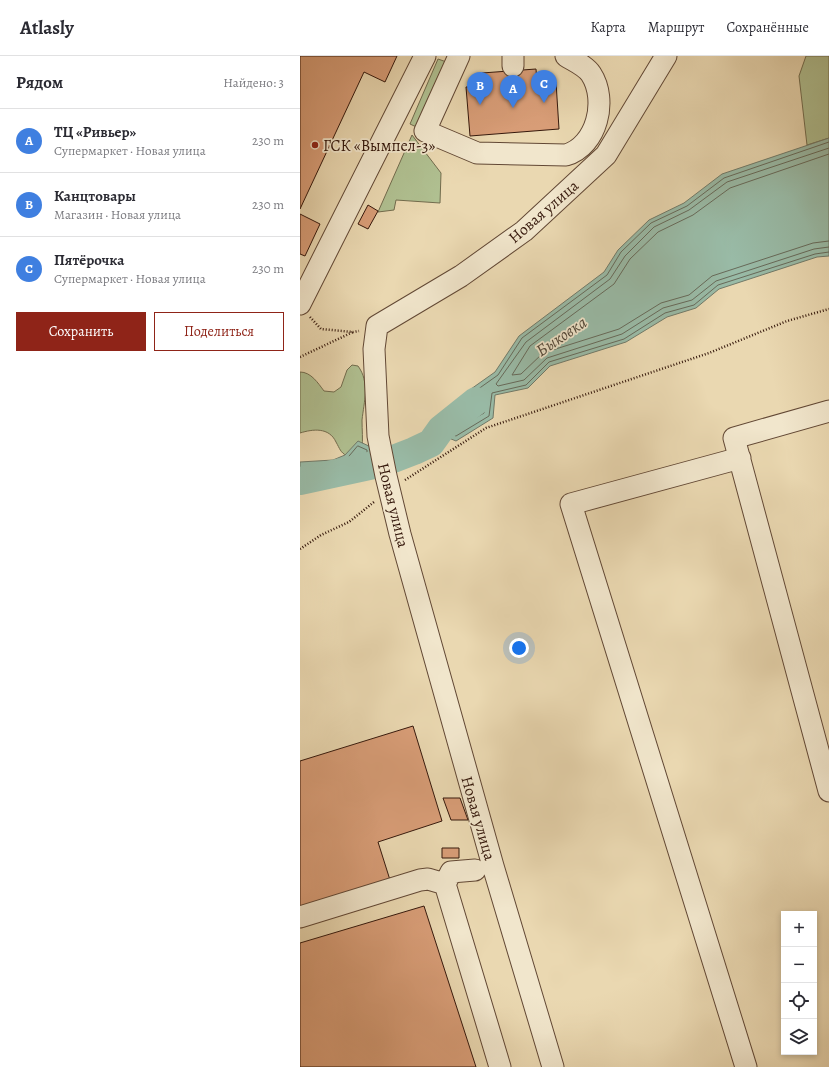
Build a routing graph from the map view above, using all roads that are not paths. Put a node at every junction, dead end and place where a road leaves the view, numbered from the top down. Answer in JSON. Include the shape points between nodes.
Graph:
{"nodes":[{"id":1,"x":425,"y":56,"type":"edge"},
{"id":2,"x":431,"y":56,"type":"edge"},
{"id":3,"x":566,"y":56,"type":"edge"},
{"id":4,"x":666,"y":56,"type":"edge"},
{"id":5,"x":457,"y":61,"type":"edge"},
{"id":6,"x":395,"y":117,"type":"junction"},
{"id":7,"x":425,"y":131,"type":"junction"},
{"id":8,"x":303,"y":308,"type":"edge"},
{"id":9,"x":829,"y":411,"type":"edge"},
{"id":10,"x":740,"y":458,"type":"junction"},
{"id":11,"x":829,"y":791,"type":"edge"},
{"id":12,"x":475,"y":870,"type":"dead end"},
{"id":13,"x":445,"y":884,"type":"junction"},
{"id":14,"x":300,"y":918,"type":"edge"},
{"id":15,"x":500,"y":1067,"type":"edge"},
{"id":16,"x":553,"y":1067,"type":"edge"},
{"id":17,"x":746,"y":1067,"type":"edge"}],
"edges":[{"from":1,"to":6,"type":"street"},
{"from":2,"to":5,"type":"street"},
{"from":3,"to":7,"type":"street","via":[[590,73],[597,86],[599,112],[590,137],[573,153],[477,153]]},
{"from":4,"to":16,"type":"street","name":"Новая улица","via":[[606,156],[524,231],[461,276],[377,326],[374,349],[378,436],[400,534],[492,866]]},
{"from":5,"to":7,"type":"street"},
{"from":6,"to":7,"type":"street"},
{"from":6,"to":8,"type":"street"},
{"from":9,"to":10,"type":"street","via":[[734,438]]},
{"from":10,"to":11,"type":"street"},
{"from":10,"to":17,"type":"street","via":[[570,504]]},
{"from":12,"to":13,"type":"street","via":[[451,872]]},
{"from":13,"to":14,"type":"street","via":[[428,879],[420,880]]},
{"from":13,"to":15,"type":"street"}]}
